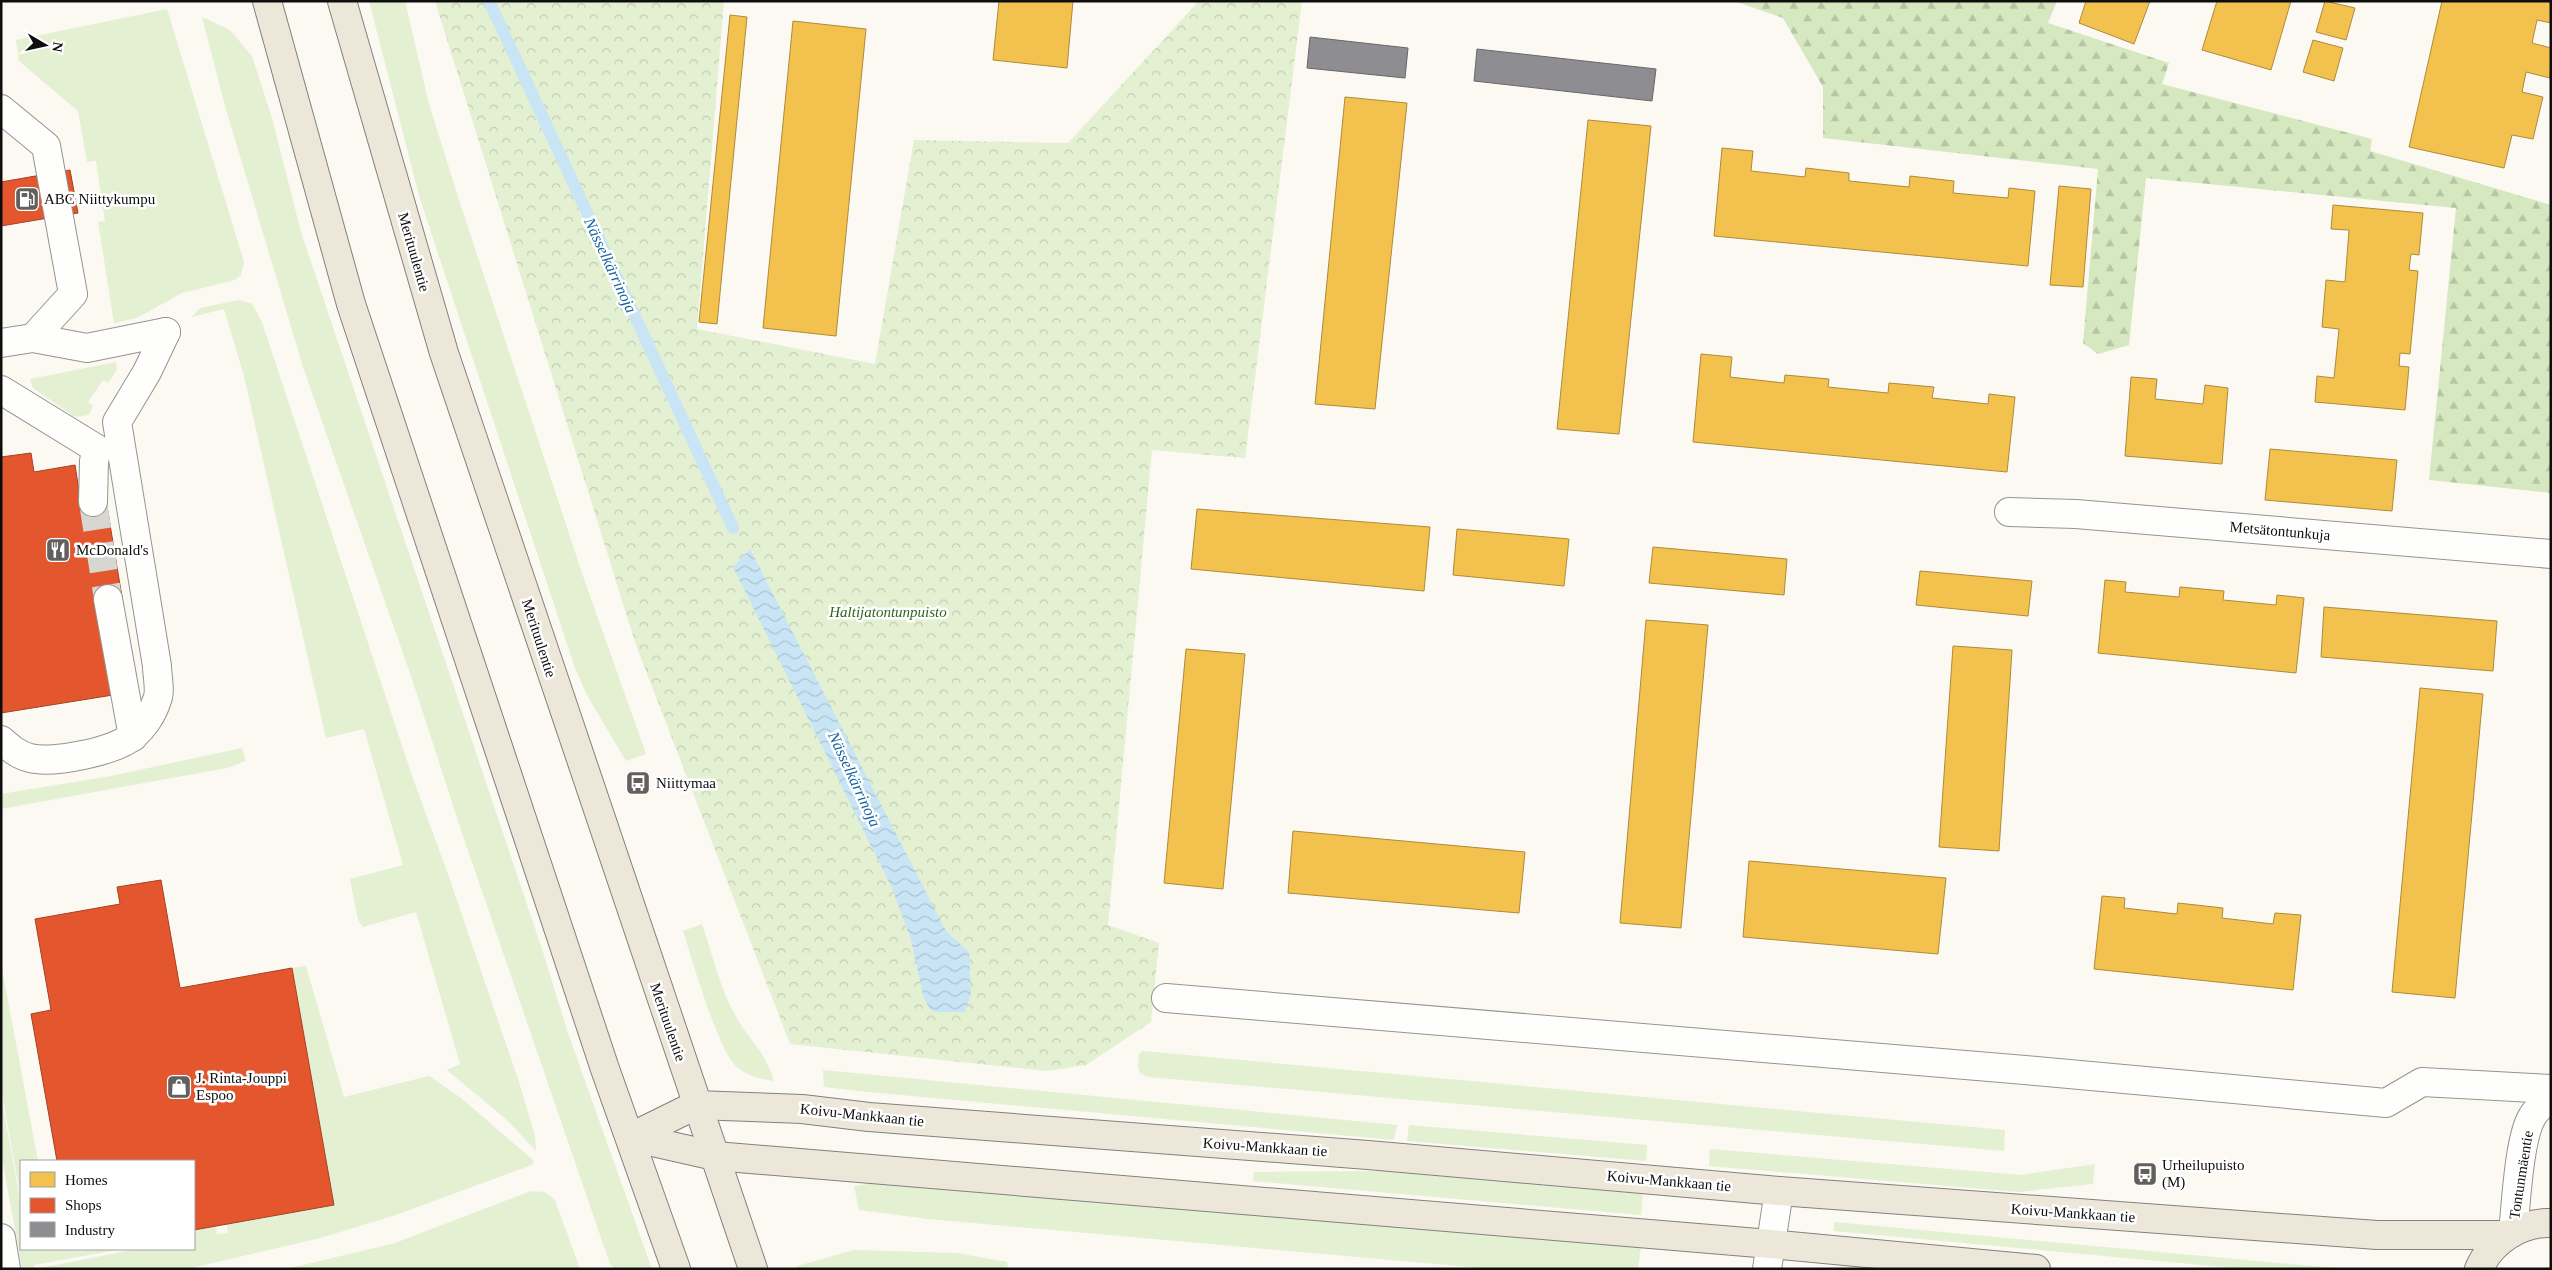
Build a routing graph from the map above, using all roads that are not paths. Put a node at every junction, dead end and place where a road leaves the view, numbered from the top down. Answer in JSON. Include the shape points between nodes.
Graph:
{"nodes":[{"id":1,"x":267,"y":1,"type":"edge"},
{"id":2,"x":342,"y":1,"type":"edge"},
{"id":3,"x":1,"y":109,"type":"edge"},
{"id":4,"x":33,"y":338,"type":"junction"},
{"id":5,"x":1,"y":343,"type":"edge"},
{"id":6,"x":1,"y":390,"type":"edge"},
{"id":7,"x":117,"y":422,"type":"junction"},
{"id":8,"x":97,"y":449,"type":"junction"},
{"id":9,"x":93,"y":502,"type":"tunnel mouth"},
{"id":10,"x":2009,"y":512,"type":"dead end"},
{"id":11,"x":2551,"y":554,"type":"edge"},
{"id":12,"x":108,"y":599,"type":"tunnel mouth"},
{"id":13,"x":133,"y":736,"type":"junction"},
{"id":14,"x":1,"y":740,"type":"edge"},
{"id":15,"x":1166,"y":998,"type":"dead end"},
{"id":16,"x":2551,"y":1089,"type":"edge"},
{"id":17,"x":2551,"y":1097,"type":"edge"},
{"id":18,"x":696,"y":1105,"type":"junction"},
{"id":19,"x":631,"y":1137,"type":"junction"},
{"id":20,"x":714,"y":1156,"type":"junction"},
{"id":21,"x":1779,"y":1191,"type":"junction"},
{"id":22,"x":2551,"y":1222,"type":"edge"},
{"id":23,"x":2510,"y":1234,"type":"junction"},
{"id":24,"x":1,"y":1238,"type":"edge"},
{"id":25,"x":1769,"y":1256,"type":"edge"},
{"id":26,"x":6,"y":1269,"type":"edge"},
{"id":27,"x":676,"y":1269,"type":"edge"},
{"id":28,"x":753,"y":1269,"type":"edge"},
{"id":29,"x":2036,"y":1269,"type":"edge"},
{"id":30,"x":2479,"y":1269,"type":"edge"}],
"edges":[{"from":1,"to":19,"type":"main road","via":[[351,304],[605,1069]]},
{"from":2,"to":18,"type":"main road","name":"Merituulentie","via":[[444,353]]},
{"from":3,"to":4,"type":"street","via":[[46,146],[73,294]]},
{"from":4,"to":5,"type":"street"},
{"from":4,"to":7,"type":"street","via":[[88,348],[166,332]]},
{"from":6,"to":8,"type":"street"},
{"from":7,"to":8,"type":"street"},
{"from":7,"to":13,"type":"street","via":[[157,666],[158,698],[148,719]]},
{"from":8,"to":9,"type":"street"},
{"from":10,"to":11,"type":"street","name":"Metsätontunkuja","via":[[2076,514]]},
{"from":12,"to":13,"type":"street"},
{"from":13,"to":14,"type":"street","via":[[108,749],[58,759],[31,758]]},
{"from":15,"to":16,"type":"street","via":[[2386,1103],[2422,1082]]},
{"from":17,"to":23,"type":"street","name":"Tontunmäentie","via":[[2532,1117],[2529,1125]]},
{"from":18,"to":19,"type":"main road","name":"Koivu-Mankkaan tie"},
{"from":18,"to":20,"type":"main road","name":"Merituulentie"},
{"from":18,"to":21,"type":"main road","name":"Koivu-Mankkaan tie","via":[[802,1109],[869,1118],[1378,1156]]},
{"from":19,"to":20,"type":"main road"},
{"from":19,"to":27,"type":"main road"},
{"from":20,"to":25,"type":"main road"},
{"from":20,"to":28,"type":"main road","name":"Merituulentie"},
{"from":21,"to":23,"type":"main road","name":"Koivu-Mankkaan tie","via":[[2377,1235]]},
{"from":21,"to":25,"type":"street"},
{"from":22,"to":23,"type":"main road","via":[[2530,1225]]},
{"from":23,"to":30,"type":"main road","via":[[2493,1247]]},
{"from":24,"to":26,"type":"street"},
{"from":25,"to":29,"type":"main road"}]}
